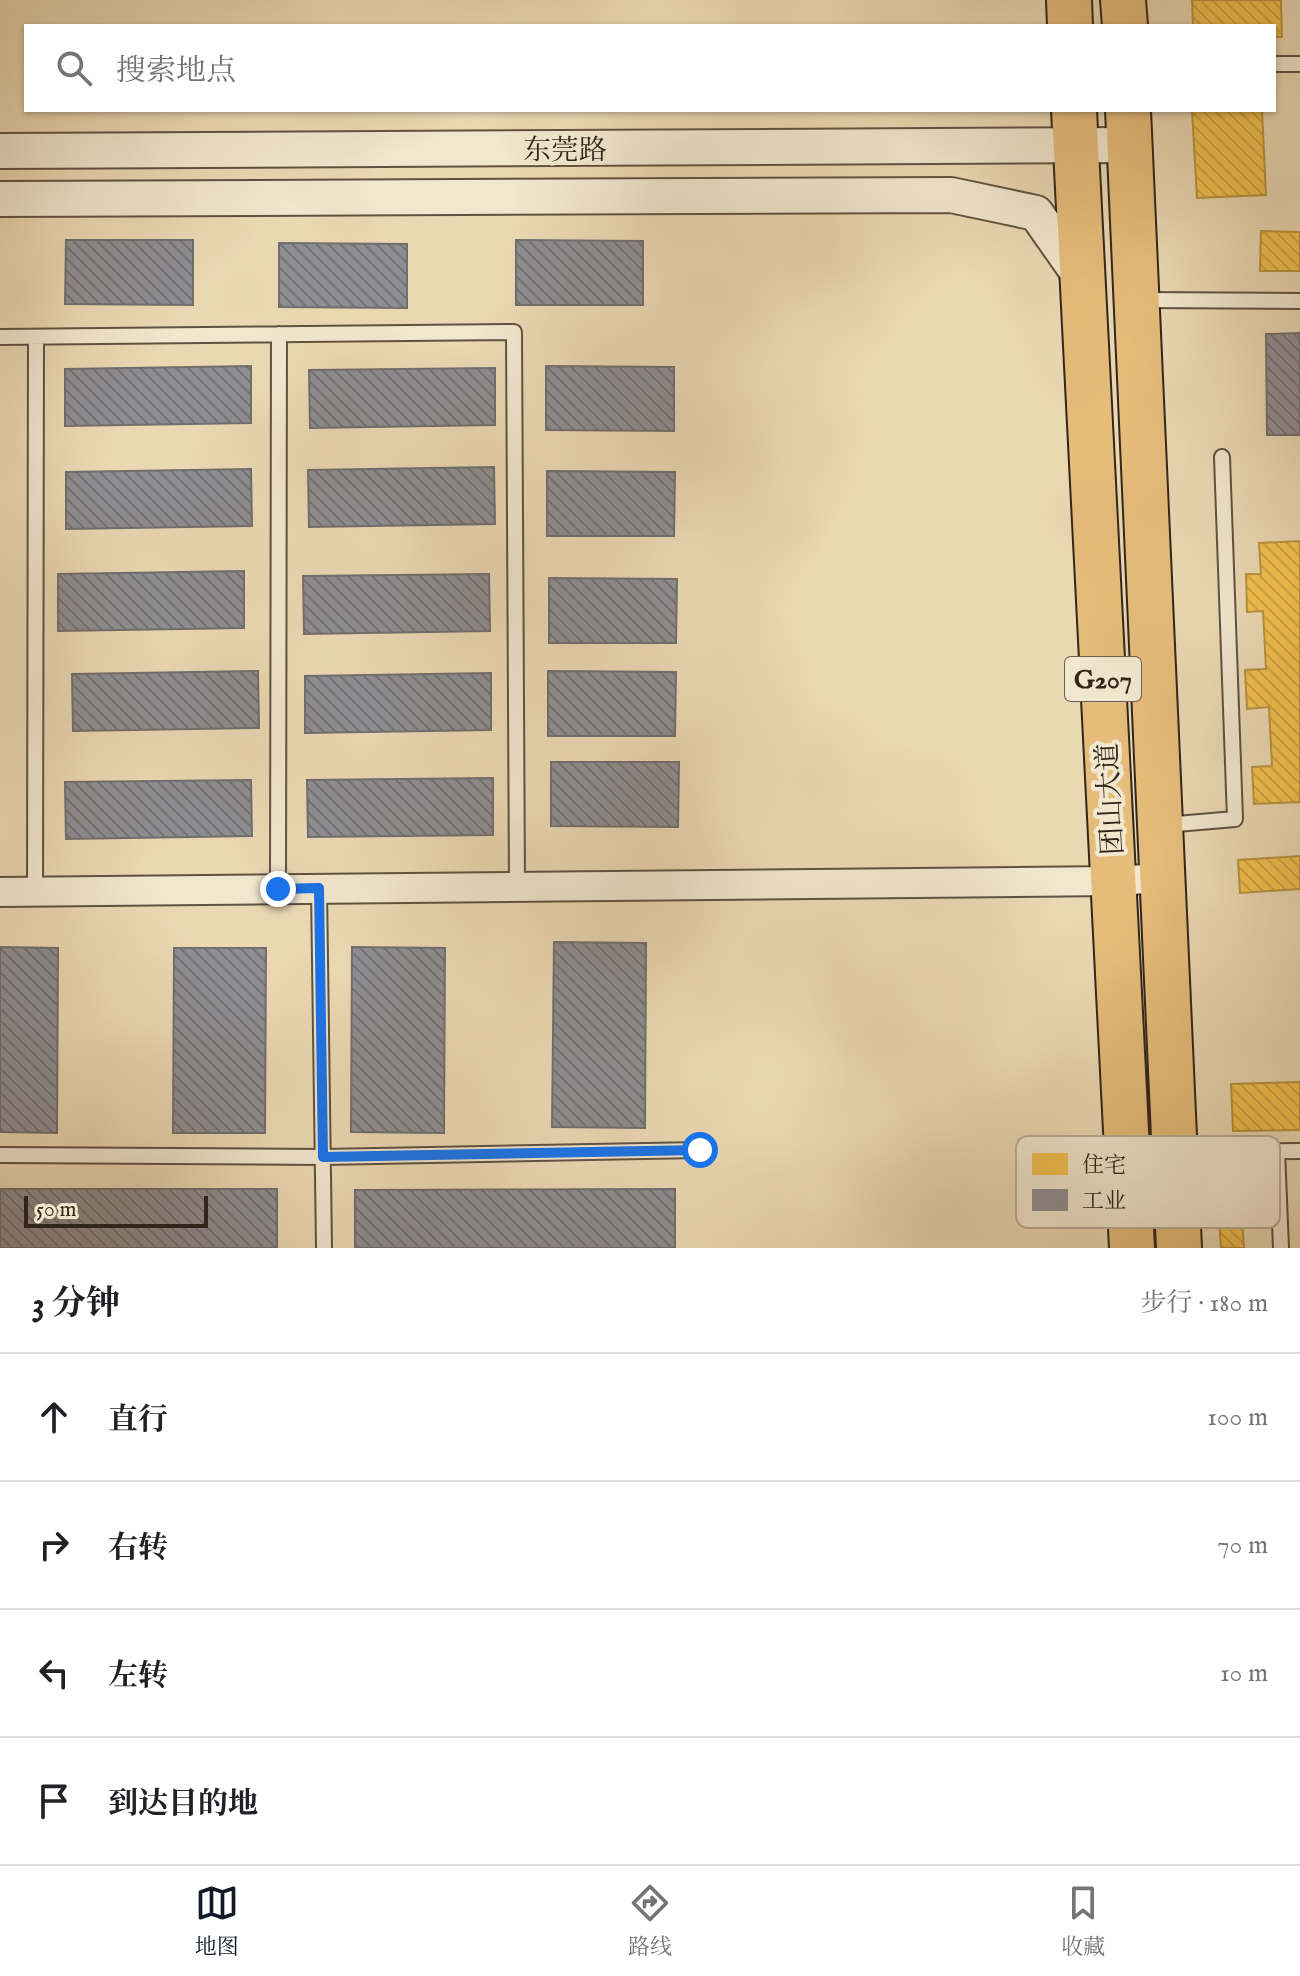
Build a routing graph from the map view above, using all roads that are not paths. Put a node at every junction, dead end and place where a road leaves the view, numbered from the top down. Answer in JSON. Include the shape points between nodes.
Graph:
{"nodes":[{"id":1,"x":1069,"y":0,"type":"edge"},
{"id":2,"x":1123,"y":0,"type":"edge"},
{"id":3,"x":1070,"y":24,"type":"edge"},
{"id":4,"x":1125,"y":24,"type":"edge"},
{"id":5,"x":1276,"y":64,"type":"edge"},
{"id":6,"x":1300,"y":64,"type":"edge"},
{"id":7,"x":1075,"y":128,"type":"edge"},
{"id":8,"x":1129,"y":128,"type":"edge"},
{"id":9,"x":0,"y":151,"type":"edge"},
{"id":10,"x":0,"y":199,"type":"edge"},
{"id":11,"x":1083,"y":280,"type":"junction"},
{"id":12,"x":1137,"y":300,"type":"junction"},
{"id":13,"x":1300,"y":301,"type":"edge"},
{"id":14,"x":279,"y":334,"type":"junction"},
{"id":15,"x":0,"y":337,"type":"edge"},
{"id":16,"x":36,"y":337,"type":"junction"},
{"id":17,"x":1222,"y":457,"type":"dead end"},
{"id":18,"x":1160,"y":825,"type":"junction"},
{"id":19,"x":1163,"y":878,"type":"junction"},
{"id":20,"x":1113,"y":881,"type":"junction"},
{"id":21,"x":517,"y":886,"type":"junction"},
{"id":22,"x":319,"y":888,"type":"junction"},
{"id":23,"x":278,"y":889,"type":"junction"},
{"id":24,"x":35,"y":891,"type":"junction"},
{"id":25,"x":0,"y":892,"type":"edge"},
{"id":26,"x":1126,"y":1136,"type":"edge"},
{"id":27,"x":1174,"y":1136,"type":"edge"},
{"id":28,"x":700,"y":1150,"type":"dead end"},
{"id":29,"x":0,"y":1155,"type":"edge"},
{"id":30,"x":323,"y":1157,"type":"junction"},
{"id":31,"x":1280,"y":1224,"type":"edge"},
{"id":32,"x":1131,"y":1228,"type":"edge"},
{"id":33,"x":1178,"y":1228,"type":"edge"},
{"id":34,"x":324,"y":1248,"type":"edge"},
{"id":35,"x":1132,"y":1248,"type":"edge"},
{"id":36,"x":1179,"y":1248,"type":"edge"},
{"id":37,"x":1281,"y":1248,"type":"edge"}],
"edges":[{"from":1,"to":3,"type":"highway"},
{"from":2,"to":4,"type":"highway"},
{"from":5,"to":6,"type":"lane"},
{"from":7,"to":8,"type":"street","name":"东莞路"},
{"from":7,"to":9,"type":"street","name":"东莞路"},
{"from":7,"to":11,"type":"highway","name":"团山大道","number":"G207"},
{"from":8,"to":12,"type":"highway","name":"团山大道","number":"G207"},
{"from":10,"to":11,"type":"street","name":"东莞路","via":[[951,195],[1036,213]]},
{"from":11,"to":20,"type":"highway","name":"团山大道","number":"G207"},
{"from":12,"to":13,"type":"lane"},
{"from":12,"to":18,"type":"highway","name":"团山大道","number":"G207"},
{"from":14,"to":16,"type":"lane"},
{"from":14,"to":21,"type":"lane","via":[[514,332]]},
{"from":14,"to":23,"type":"lane"},
{"from":15,"to":16,"type":"lane"},
{"from":16,"to":24,"type":"lane"},
{"from":17,"to":18,"type":"lane","via":[[1235,819]]},
{"from":18,"to":19,"type":"highway","name":"团山大道","number":"G207"},
{"from":19,"to":20,"type":"street"},
{"from":19,"to":27,"type":"highway","name":"团山大道","number":"G207"},
{"from":20,"to":21,"type":"street"},
{"from":20,"to":26,"type":"highway","name":"团山大道","number":"G207"},
{"from":21,"to":22,"type":"street"},
{"from":22,"to":23,"type":"street"},
{"from":22,"to":30,"type":"lane"},
{"from":23,"to":24,"type":"street"},
{"from":24,"to":25,"type":"street"},
{"from":28,"to":30,"type":"lane"},
{"from":29,"to":30,"type":"lane"},
{"from":30,"to":34,"type":"lane"},
{"from":31,"to":37,"type":"lane"},
{"from":32,"to":35,"type":"highway","name":"团山大道","number":"G207"},
{"from":33,"to":36,"type":"highway","name":"团山大道","number":"G207"}]}
